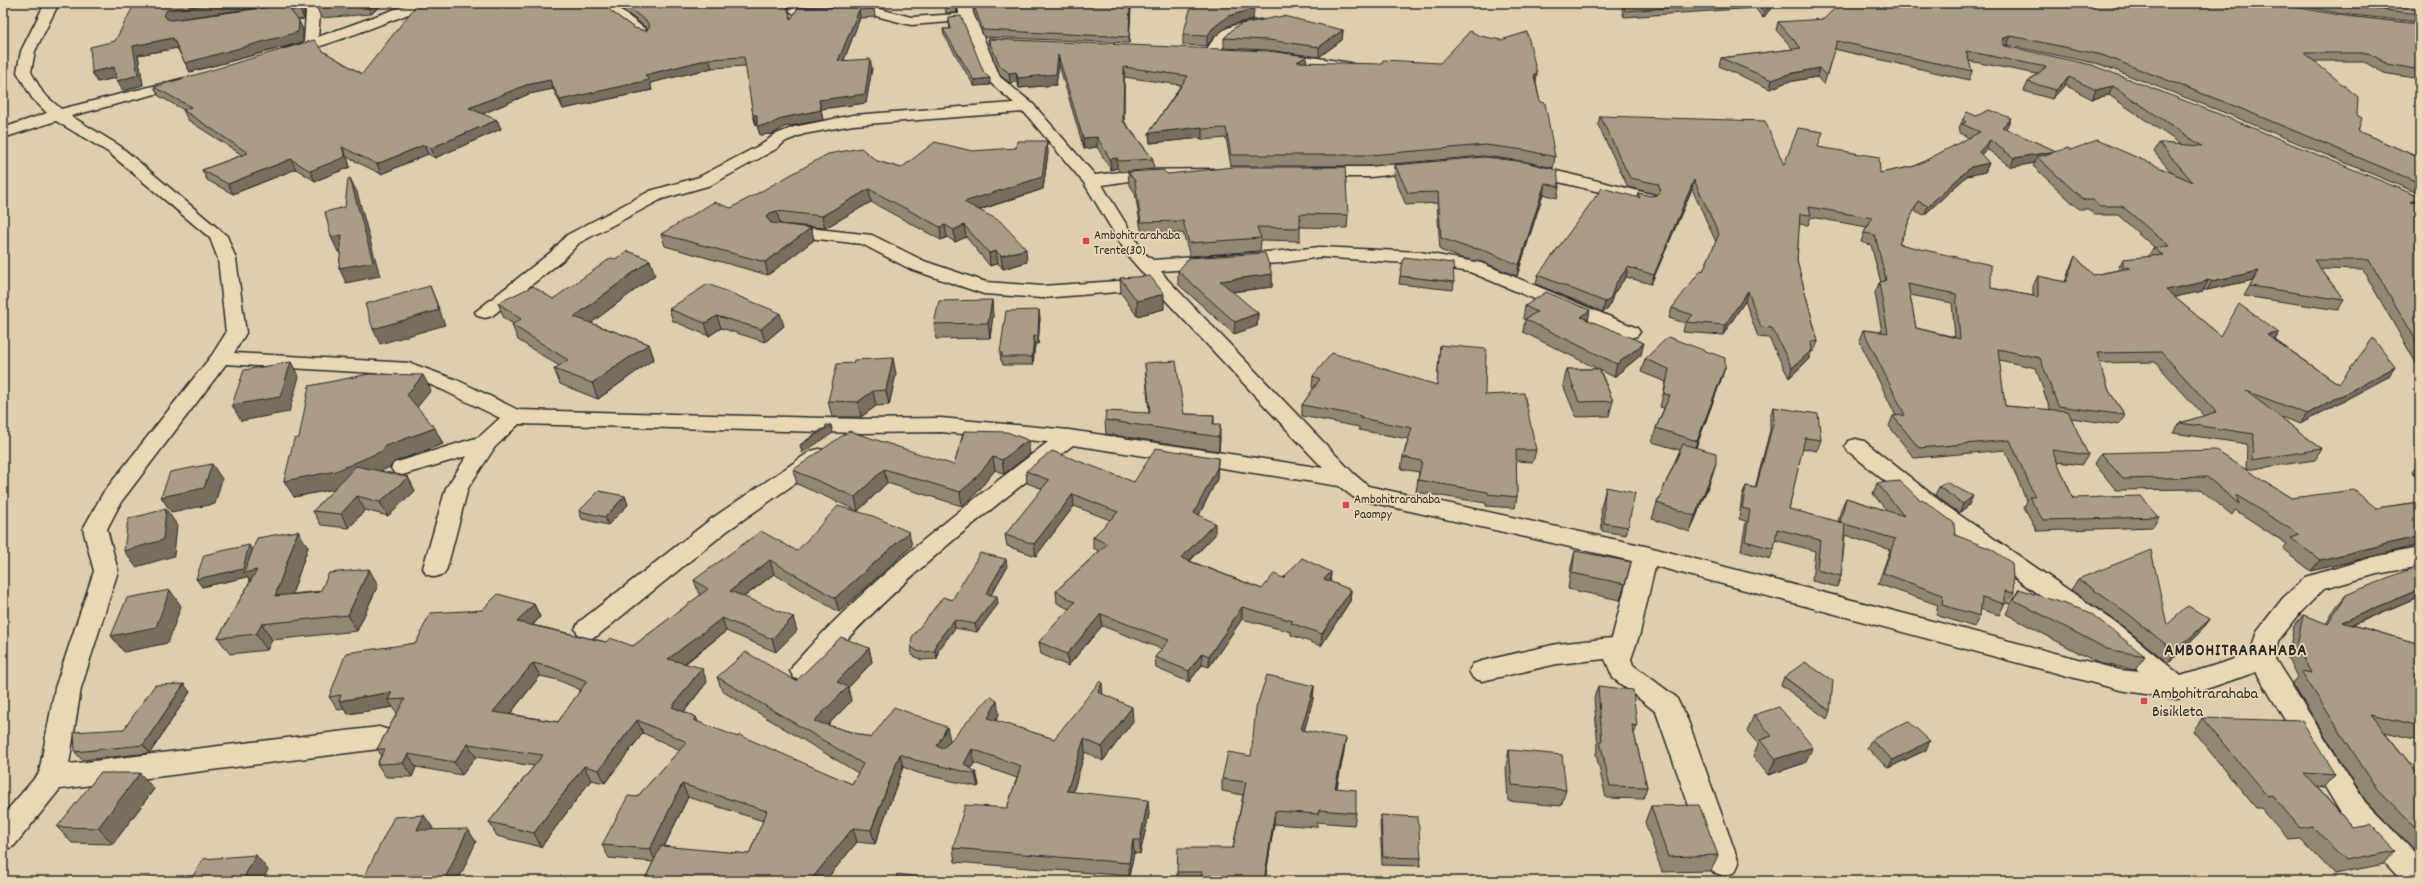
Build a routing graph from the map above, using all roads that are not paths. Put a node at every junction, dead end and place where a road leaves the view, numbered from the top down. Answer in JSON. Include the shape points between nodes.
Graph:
{"nodes":[{"id":1,"x":53,"y":3,"type":"edge"},
{"id":2,"x":425,"y":3,"type":"edge"},
{"id":3,"x":609,"y":3,"type":"edge"},
{"id":4,"x":314,"y":4,"type":"edge"},
{"id":5,"x":967,"y":10,"type":"edge"},
{"id":6,"x":796,"y":11,"type":"edge"},
{"id":7,"x":260,"y":14,"type":"edge"},
{"id":8,"x":1270,"y":22,"type":"edge"},
{"id":9,"x":644,"y":35,"type":"edge"},
{"id":10,"x":311,"y":45,"type":"junction"},
{"id":11,"x":1197,"y":52,"type":"edge"},
{"id":12,"x":1261,"y":55,"type":"edge"},
{"id":13,"x":278,"y":56,"type":"edge"},
{"id":14,"x":1351,"y":67,"type":"edge"},
{"id":15,"x":197,"y":78,"type":"edge"},
{"id":16,"x":1028,"y":107,"type":"junction"},
{"id":17,"x":58,"y":115,"type":"junction"},
{"id":18,"x":3,"y":133,"type":"edge"},
{"id":19,"x":1443,"y":164,"type":"edge"},
{"id":20,"x":1513,"y":166,"type":"edge"},
{"id":21,"x":1301,"y":172,"type":"edge"},
{"id":22,"x":1225,"y":173,"type":"edge"},
{"id":23,"x":1091,"y":181,"type":"junction"},
{"id":24,"x":1649,"y":199,"type":"edge"},
{"id":25,"x":780,"y":230,"type":"edge"},
{"id":26,"x":1149,"y":266,"type":"junction"},
{"id":27,"x":1160,"y":283,"type":"junction"},
{"id":28,"x":485,"y":312,"type":"dead end"},
{"id":29,"x":1630,"y":332,"type":"dead end"},
{"id":30,"x":220,"y":358,"type":"junction"},
{"id":31,"x":514,"y":417,"type":"junction"},
{"id":32,"x":862,"y":426,"type":"junction"},
{"id":33,"x":1069,"y":437,"type":"junction"},
{"id":34,"x":487,"y":442,"type":"junction"},
{"id":35,"x":1856,"y":446,"type":"dead end"},
{"id":36,"x":402,"y":468,"type":"dead end"},
{"id":37,"x":1346,"y":479,"type":"junction"},
{"id":38,"x":1645,"y":555,"type":"junction"},
{"id":39,"x":2420,"y":557,"type":"edge"},
{"id":40,"x":435,"y":568,"type":"dead end"},
{"id":41,"x":588,"y":629,"type":"dead end"},
{"id":42,"x":1622,"y":647,"type":"junction"},
{"id":43,"x":2262,"y":660,"type":"junction"},
{"id":44,"x":803,"y":671,"type":"dead end"},
{"id":45,"x":1482,"y":671,"type":"dead end"},
{"id":46,"x":2177,"y":688,"type":"junction"},
{"id":47,"x":379,"y":738,"type":"dead end"},
{"id":48,"x":52,"y":778,"type":"junction"},
{"id":49,"x":3,"y":837,"type":"edge"},
{"id":50,"x":1724,"y":863,"type":"dead end"},
{"id":51,"x":2420,"y":879,"type":"edge"}],
"edges":[{"from":1,"to":17,"type":"street","via":[[28,51],[24,72],[37,95]]},
{"from":2,"to":10,"type":"street"},
{"from":3,"to":9,"type":"street","via":[[612,10]]},
{"from":4,"to":7,"type":"street"},
{"from":4,"to":10,"type":"street"},
{"from":5,"to":6,"type":"street","via":[[911,21],[868,10],[839,8]]},
{"from":5,"to":16,"type":"street","via":[[986,43],[994,79]]},
{"from":8,"to":11,"type":"street","via":[[1228,31],[1215,45],[1219,53]]},
{"from":10,"to":13,"type":"street"},
{"from":12,"to":14,"type":"street"},
{"from":15,"to":17,"type":"street"},
{"from":16,"to":23,"type":"street"},
{"from":16,"to":28,"type":"street","via":[[853,120],[800,130],[780,138],[705,181],[656,195],[573,239],[557,256]]},
{"from":17,"to":18,"type":"street"},
{"from":17,"to":30,"type":"street","via":[[114,149],[218,236],[227,259],[236,333]]},
{"from":19,"to":21,"type":"street","via":[[1370,172]]},
{"from":20,"to":24,"type":"street","via":[[1547,172]]},
{"from":22,"to":23,"type":"street","via":[[1136,175]]},
{"from":23,"to":26,"type":"street","via":[[1138,256]]},
{"from":25,"to":27,"type":"street","via":[[866,239],[917,265],[984,288],[1042,292]]},
{"from":26,"to":27,"type":"street"},
{"from":26,"to":29,"type":"street","via":[[1320,252],[1420,258],[1474,267]]},
{"from":27,"to":37,"type":"street"},
{"from":30,"to":31,"type":"street","via":[[410,369],[450,384]]},
{"from":30,"to":48,"type":"street","via":[[111,499],[95,529],[106,571],[68,688]]},
{"from":31,"to":32,"type":"street"},
{"from":31,"to":34,"type":"street"},
{"from":32,"to":33,"type":"street","via":[[941,425]]},
{"from":32,"to":41,"type":"street","via":[[719,525]]},
{"from":33,"to":37,"type":"street"},
{"from":33,"to":44,"type":"street","via":[[918,556],[823,646]]},
{"from":34,"to":36,"type":"street"},
{"from":34,"to":40,"type":"street","via":[[457,488]]},
{"from":35,"to":46,"type":"street","via":[[1937,510],[2109,631]]},
{"from":37,"to":38,"type":"street","via":[[1362,492]]},
{"from":38,"to":42,"type":"street"},
{"from":38,"to":46,"type":"street","via":[[2120,680]]},
{"from":39,"to":43,"type":"street","via":[[2377,565],[2316,582],[2292,605],[2266,638]]},
{"from":42,"to":45,"type":"street","via":[[1557,654]]},
{"from":42,"to":50,"type":"street","via":[[1618,659],[1622,671],[1666,705],[1674,721]]},
{"from":43,"to":46,"type":"street"},
{"from":43,"to":51,"type":"street","via":[[2355,811]]},
{"from":47,"to":48,"type":"street"},
{"from":48,"to":49,"type":"street"}]}
